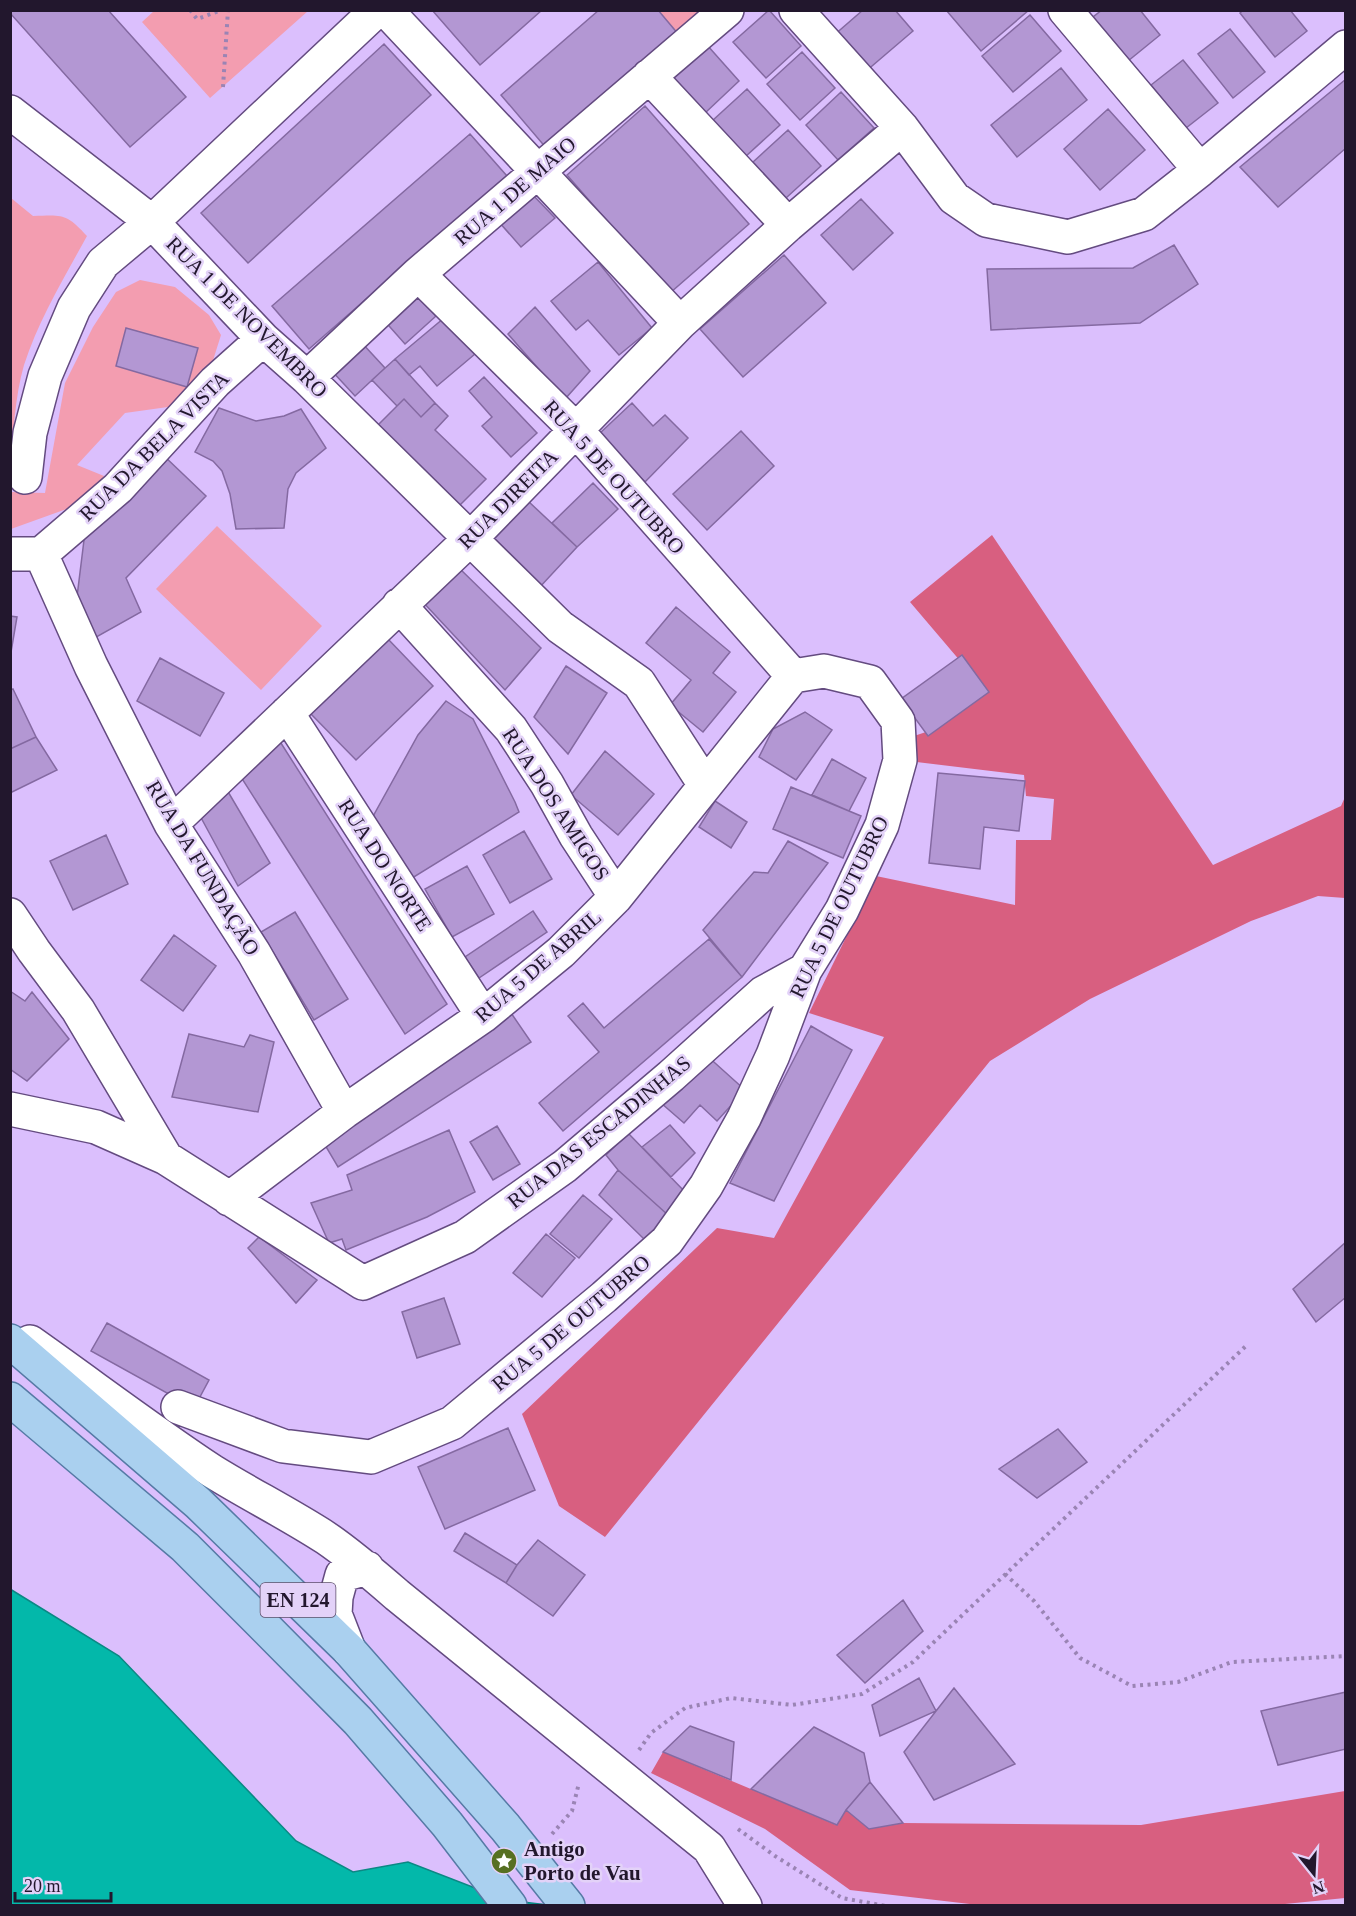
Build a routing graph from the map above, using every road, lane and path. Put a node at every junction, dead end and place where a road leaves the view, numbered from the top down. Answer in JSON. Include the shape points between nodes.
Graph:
{"nodes":[{"id":1,"x":190,"y":10,"type":"edge"},
{"id":2,"x":222,"y":10,"type":"edge"},
{"id":3,"x":228,"y":10,"type":"edge"},
{"id":4,"x":377,"y":10,"type":"edge"},
{"id":5,"x":386,"y":10,"type":"edge"},
{"id":6,"x":727,"y":10,"type":"edge"},
{"id":7,"x":796,"y":10,"type":"edge"},
{"id":8,"x":1065,"y":10,"type":"edge"},
{"id":9,"x":1346,"y":47,"type":"edge"},
{"id":10,"x":649,"y":76,"type":"junction"},
{"id":11,"x":223,"y":87,"type":"dead end"},
{"id":12,"x":10,"y":111,"type":"edge"},
{"id":13,"x":902,"y":128,"type":"junction"},
{"id":14,"x":1200,"y":171,"type":"junction"},
{"id":15,"x":536,"y":172,"type":"junction"},
{"id":16,"x":152,"y":222,"type":"junction"},
{"id":17,"x":788,"y":225,"type":"junction"},
{"id":18,"x":418,"y":274,"type":"junction"},
{"id":19,"x":680,"y":323,"type":"junction"},
{"id":20,"x":263,"y":339,"type":"junction"},
{"id":21,"x":307,"y":378,"type":"junction"},
{"id":22,"x":576,"y":430,"type":"junction"},
{"id":23,"x":25,"y":477,"type":"dead end"},
{"id":24,"x":471,"y":538,"type":"junction"},
{"id":25,"x":26,"y":554,"type":"edge"},
{"id":26,"x":399,"y":604,"type":"junction"},
{"id":27,"x":793,"y":676,"type":"junction"},
{"id":28,"x":287,"y":713,"type":"junction"},
{"id":29,"x":705,"y":785,"type":"junction"},
{"id":30,"x":171,"y":824,"type":"junction"},
{"id":31,"x":616,"y":897,"type":"junction"},
{"id":32,"x":10,"y":915,"type":"edge"},
{"id":33,"x":805,"y":970,"type":"junction"},
{"id":34,"x":483,"y":1016,"type":"junction"},
{"id":35,"x":10,"y":1109,"type":"edge"},
{"id":36,"x":344,"y":1112,"type":"junction"},
{"id":37,"x":166,"y":1158,"type":"junction"},
{"id":38,"x":229,"y":1199,"type":"junction"},
{"id":39,"x":10,"y":1329,"type":"edge"},
{"id":40,"x":10,"y":1341,"type":"edge"},
{"id":41,"x":1248,"y":1344,"type":"dead end"},
{"id":42,"x":10,"y":1399,"type":"edge"},
{"id":43,"x":178,"y":1407,"type":"dead end"},
{"id":44,"x":367,"y":1568,"type":"junction"},
{"id":45,"x":1005,"y":1574,"type":"junction"},
{"id":46,"x":349,"y":1650,"type":"junction"},
{"id":47,"x":1346,"y":1656,"type":"edge"},
{"id":48,"x":588,"y":1751,"type":"junction"},
{"id":49,"x":621,"y":1777,"type":"junction"},
{"id":50,"x":730,"y":1823,"type":"dead end"},
{"id":51,"x":550,"y":1836,"type":"dead end"},
{"id":52,"x":562,"y":1897,"type":"edge"},
{"id":53,"x":508,"y":1903,"type":"edge"},
{"id":54,"x":745,"y":1905,"type":"edge"},
{"id":55,"x":886,"y":1905,"type":"edge"}],
"edges":[{"from":1,"to":2,"type":"path","via":[[197,19]]},
{"from":3,"to":11,"type":"path"},
{"from":4,"to":16,"type":"street"},
{"from":5,"to":15,"type":"street"},
{"from":6,"to":10,"type":"street","name":"RUA 1 DE MAIO"},
{"from":7,"to":13,"type":"street"},
{"from":8,"to":14,"type":"street"},
{"from":9,"to":14,"type":"street"},
{"from":10,"to":15,"type":"street","name":"RUA 1 DE MAIO"},
{"from":10,"to":17,"type":"street"},
{"from":12,"to":16,"type":"street","name":"RUA 1 DE NOVEMBRO"},
{"from":13,"to":14,"type":"street","via":[[954,198],[986,220],[1068,237],[1144,214]]},
{"from":13,"to":17,"type":"street","name":"RUA DIREITA"},
{"from":15,"to":18,"type":"street","name":"RUA 1 DE MAIO"},
{"from":15,"to":19,"type":"street"},
{"from":16,"to":20,"type":"street","name":"RUA 1 DE NOVEMBRO"},
{"from":16,"to":23,"type":"street","via":[[103,263],[74,308],[45,376],[30,433]]},
{"from":17,"to":19,"type":"street","name":"RUA DIREITA"},
{"from":18,"to":21,"type":"street","name":"RUA 1 DE MAIO"},
{"from":18,"to":22,"type":"street","name":"RUA 5 DE OUTUBRO"},
{"from":19,"to":22,"type":"street","name":"RUA DIREITA"},
{"from":20,"to":21,"type":"street","name":"RUA 1 DE NOVEMBRO"},
{"from":20,"to":25,"type":"street","name":"RUA DA BELA VISTA","via":[[216,382],[117,488]]},
{"from":21,"to":24,"type":"street","name":"RUA 1 DE NOVEMBRO"},
{"from":22,"to":24,"type":"street","name":"RUA DIREITA"},
{"from":22,"to":27,"type":"street","name":"RUA 5 DE OUTUBRO"},
{"from":24,"to":26,"type":"street","name":"RUA DIREITA"},
{"from":24,"to":29,"type":"street","name":"RUA 1 DE NOVEMBRO","via":[[560,627],[639,683]]},
{"from":25,"to":30,"type":"street","name":"RUA DA FUNDAÇÃO","via":[[91,666]]},
{"from":26,"to":28,"type":"street","name":"RUA DIREITA"},
{"from":26,"to":31,"type":"street","name":"RUA DOS AMIGOS","via":[[511,729]]},
{"from":27,"to":29,"type":"street","name":"RUA 5 DE ABRIL"},
{"from":27,"to":33,"type":"street","name":"RUA 5 DE OUTUBRO","via":[[824,671],[870,682],[898,721],[900,760],[882,825],[842,910]]},
{"from":28,"to":30,"type":"street","name":"RUA DIREITA"},
{"from":28,"to":34,"type":"street","name":"RUA DO NORTE"},
{"from":29,"to":31,"type":"street","name":"RUA 5 DE ABRIL"},
{"from":30,"to":36,"type":"street","name":"RUA DA FUNDAÇÃO","via":[[254,953]]},
{"from":31,"to":34,"type":"street","name":"RUA 5 DE ABRIL","via":[[561,952]]},
{"from":32,"to":37,"type":"street","via":[[78,1010]]},
{"from":33,"to":38,"type":"street","name":"RUA DAS ESCADINHAS","via":[[763,993],[565,1166],[465,1238],[363,1283]]},
{"from":33,"to":43,"type":"street","name":"RUA 5 DE OUTUBRO","via":[[744,1118],[706,1186],[667,1241],[452,1423],[371,1457],[283,1446]]},
{"from":34,"to":36,"type":"street","name":"RUA 5 DE ABRIL"},
{"from":35,"to":37,"type":"street","name":"RUA DAS ESCADINHAS","via":[[96,1126]]},
{"from":36,"to":38,"type":"street","name":"RUA 5 DE ABRIL"},
{"from":37,"to":38,"type":"street","name":"RUA DAS ESCADINHAS"},
{"from":39,"to":44,"type":"street","via":[[151,1431]]},
{"from":40,"to":46,"type":"main road","number":"EN 124","via":[[198,1503]]},
{"from":41,"to":45,"type":"path"},
{"from":42,"to":53,"type":"main road","number":"EN 124","via":[[185,1547],[358,1721],[447,1824]]},
{"from":44,"to":46,"type":"street","via":[[342,1575],[336,1597],[335,1614]]},
{"from":44,"to":48,"type":"street"},
{"from":45,"to":47,"type":"path","via":[[1034,1601],[1080,1658],[1132,1686],[1178,1682],[1232,1662]]},
{"from":45,"to":49,"type":"path","via":[[913,1662],[862,1694],[792,1705],[731,1698],[685,1708],[651,1733]]},
{"from":46,"to":52,"type":"main road","number":"EN 124"},
{"from":48,"to":49,"type":"street"},
{"from":48,"to":51,"type":"path","via":[[572,1811]]},
{"from":49,"to":54,"type":"street","via":[[709,1848]]},
{"from":50,"to":55,"type":"path","via":[[842,1898]]}]}
